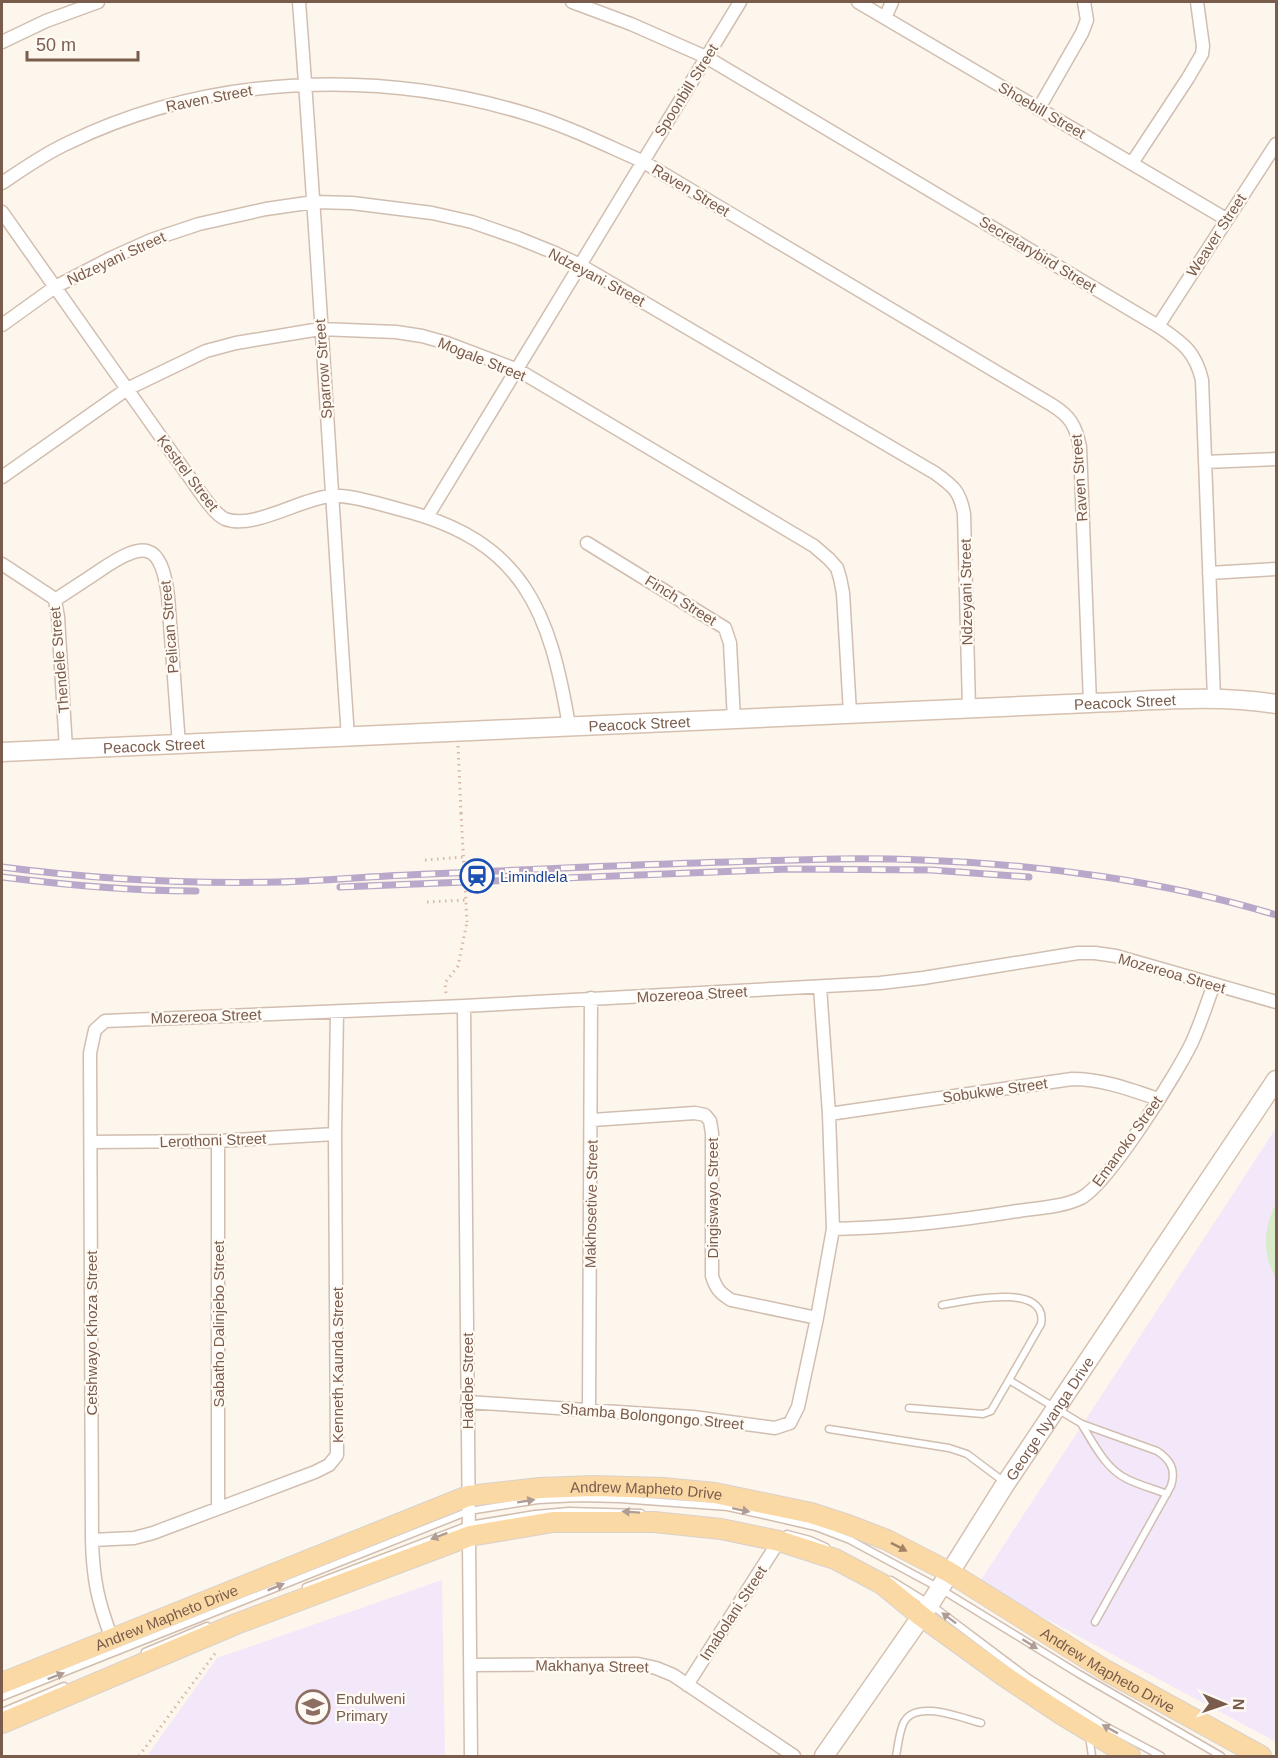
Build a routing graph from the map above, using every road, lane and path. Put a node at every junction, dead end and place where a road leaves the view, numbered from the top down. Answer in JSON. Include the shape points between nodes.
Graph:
{"nodes":[{"id":1,"x":98,"y":2,"type":"edge"},
{"id":2,"x":299,"y":2,"type":"edge"},
{"id":3,"x":572,"y":2,"type":"edge"},
{"id":4,"x":740,"y":2,"type":"edge"},
{"id":5,"x":858,"y":2,"type":"edge"},
{"id":6,"x":892,"y":2,"type":"edge"},
{"id":7,"x":1084,"y":2,"type":"edge"},
{"id":8,"x":1197,"y":2,"type":"edge"},
{"id":9,"x":885,"y":18,"type":"junction"},
{"id":10,"x":2,"y":42,"type":"edge"},
{"id":11,"x":706,"y":57,"type":"junction"},
{"id":12,"x":305,"y":84,"type":"junction"},
{"id":13,"x":1039,"y":108,"type":"junction"},
{"id":14,"x":1276,"y":144,"type":"edge"},
{"id":15,"x":642,"y":161,"type":"junction"},
{"id":16,"x":1132,"y":163,"type":"junction"},
{"id":17,"x":2,"y":183,"type":"edge"},
{"id":18,"x":314,"y":202,"type":"junction"},
{"id":19,"x":2,"y":212,"type":"edge"},
{"id":20,"x":1226,"y":219,"type":"junction"},
{"id":21,"x":580,"y":265,"type":"junction"},
{"id":22,"x":56,"y":287,"type":"junction"},
{"id":23,"x":2,"y":326,"type":"edge"},
{"id":24,"x":1158,"y":326,"type":"junction"},
{"id":25,"x":320,"y":329,"type":"junction"},
{"id":26,"x":518,"y":370,"type":"junction"},
{"id":27,"x":127,"y":389,"type":"junction"},
{"id":28,"x":1276,"y":459,"type":"edge"},
{"id":29,"x":1205,"y":462,"type":"junction"},
{"id":30,"x":2,"y":477,"type":"edge"},
{"id":31,"x":331,"y":496,"type":"junction"},
{"id":32,"x":427,"y":517,"type":"junction"},
{"id":33,"x":588,"y":543,"type":"dead end"},
{"id":34,"x":2,"y":564,"type":"edge"},
{"id":35,"x":1276,"y":569,"type":"edge"},
{"id":36,"x":1209,"y":573,"type":"junction"},
{"id":37,"x":55,"y":600,"type":"junction"},
{"id":38,"x":1214,"y":698,"type":"junction"},
{"id":39,"x":1090,"y":703,"type":"junction"},
{"id":40,"x":1276,"y":704,"type":"edge"},
{"id":41,"x":969,"y":708,"type":"junction"},
{"id":42,"x":850,"y":713,"type":"junction"},
{"id":43,"x":734,"y":720,"type":"junction"},
{"id":44,"x":569,"y":726,"type":"junction"},
{"id":45,"x":457,"y":732,"type":"junction"},
{"id":46,"x":348,"y":738,"type":"junction"},
{"id":47,"x":179,"y":745,"type":"junction"},
{"id":48,"x":66,"y":749,"type":"junction"},
{"id":49,"x":2,"y":752,"type":"edge"},
{"id":50,"x":464,"y":857,"type":"junction"},
{"id":51,"x":425,"y":860,"type":"dead end"},
{"id":52,"x":466,"y":900,"type":"junction"},
{"id":53,"x":427,"y":902,"type":"dead end"},
{"id":54,"x":1214,"y":984,"type":"junction"},
{"id":55,"x":820,"y":987,"type":"junction"},
{"id":56,"x":591,"y":998,"type":"junction"},
{"id":57,"x":1276,"y":1002,"type":"edge"},
{"id":58,"x":464,"y":1006,"type":"junction"},
{"id":59,"x":447,"y":1007,"type":"junction"},
{"id":60,"x":338,"y":1012,"type":"junction"},
{"id":61,"x":100,"y":1025,"type":"joint"},
{"id":62,"x":1276,"y":1080,"type":"edge"},
{"id":63,"x":1158,"y":1099,"type":"junction"},
{"id":64,"x":829,"y":1114,"type":"junction"},
{"id":65,"x":592,"y":1120,"type":"junction"},
{"id":66,"x":335,"y":1134,"type":"junction"},
{"id":67,"x":218,"y":1141,"type":"junction"},
{"id":68,"x":91,"y":1142,"type":"junction"},
{"id":69,"x":833,"y":1229,"type":"junction"},
{"id":70,"x":942,"y":1305,"type":"dead end"},
{"id":71,"x":818,"y":1318,"type":"junction"},
{"id":72,"x":1009,"y":1380,"type":"junction"},
{"id":73,"x":467,"y":1402,"type":"junction"},
{"id":74,"x":909,"y":1408,"type":"dead end"},
{"id":75,"x":589,"y":1410,"type":"junction"},
{"id":76,"x":1057,"y":1410,"type":"junction"},
{"id":77,"x":1082,"y":1424,"type":"junction"},
{"id":78,"x":829,"y":1429,"type":"dead end"},
{"id":79,"x":1006,"y":1483,"type":"junction"},
{"id":80,"x":1167,"y":1494,"type":"junction"},
{"id":81,"x":468,"y":1504,"type":"junction"},
{"id":82,"x":218,"y":1508,"type":"junction"},
{"id":83,"x":647,"y":1513,"type":"dead end"},
{"id":84,"x":470,"y":1530,"type":"junction"},
{"id":85,"x":777,"y":1536,"type":"junction"},
{"id":86,"x":92,"y":1540,"type":"junction"},
{"id":87,"x":837,"y":1552,"type":"dead end"},
{"id":88,"x":886,"y":1577,"type":"dead end"},
{"id":89,"x":944,"y":1580,"type":"junction"},
{"id":90,"x":303,"y":1588,"type":"dead end"},
{"id":91,"x":925,"y":1610,"type":"junction"},
{"id":92,"x":1095,"y":1622,"type":"dead end"},
{"id":93,"x":227,"y":1623,"type":"junction"},
{"id":94,"x":112,"y":1639,"type":"junction"},
{"id":95,"x":135,"y":1656,"type":"dead end"},
{"id":96,"x":471,"y":1665,"type":"junction"},
{"id":97,"x":74,"y":1682,"type":"dead end"},
{"id":98,"x":2,"y":1683,"type":"edge"},
{"id":99,"x":687,"y":1685,"type":"junction"},
{"id":100,"x":2,"y":1697,"type":"edge"},
{"id":101,"x":2,"y":1712,"type":"edge"},
{"id":102,"x":2,"y":1723,"type":"edge"},
{"id":103,"x":981,"y":1723,"type":"dead end"},
{"id":104,"x":1088,"y":1731,"type":"junction"},
{"id":105,"x":139,"y":1756,"type":"edge"},
{"id":106,"x":471,"y":1756,"type":"edge"},
{"id":107,"x":794,"y":1756,"type":"edge"},
{"id":108,"x":825,"y":1756,"type":"edge"},
{"id":109,"x":896,"y":1756,"type":"edge"},
{"id":110,"x":1092,"y":1756,"type":"edge"},
{"id":111,"x":1130,"y":1756,"type":"edge"},
{"id":112,"x":1161,"y":1756,"type":"edge"},
{"id":113,"x":1221,"y":1756,"type":"edge"},
{"id":114,"x":1261,"y":1756,"type":"edge"}],
"edges":[{"from":1,"to":10,"type":"street"},
{"from":2,"to":12,"type":"street","name":"Sparrow Street"},
{"from":3,"to":11,"type":"street","name":"Secretarybird Street"},
{"from":4,"to":11,"type":"street","name":"Spoonbill Street"},
{"from":5,"to":9,"type":"street","name":"Shoebill Street"},
{"from":6,"to":9,"type":"street"},
{"from":7,"to":13,"type":"street","via":[[1087,20],[1078,43]]},
{"from":8,"to":16,"type":"street","via":[[1202,54]]},
{"from":9,"to":13,"type":"street","name":"Shoebill Street"},
{"from":11,"to":15,"type":"street","name":"Spoonbill Street"},
{"from":11,"to":24,"type":"street","name":"Secretarybird Street"},
{"from":12,"to":15,"type":"street","name":"Raven Street","via":[[407,88],[469,99],[524,113]]},
{"from":12,"to":17,"type":"street","name":"Raven Street","via":[[240,90],[169,105],[67,143]]},
{"from":12,"to":18,"type":"street","name":"Sparrow Street"},
{"from":13,"to":16,"type":"street","name":"Shoebill Street"},
{"from":14,"to":20,"type":"street","name":"Weaver Street"},
{"from":15,"to":21,"type":"street","name":"Spoonbill Street"},
{"from":15,"to":39,"type":"street","name":"Raven Street","via":[[1052,405],[1073,423],[1080,447]]},
{"from":16,"to":20,"type":"street","name":"Shoebill Street"},
{"from":18,"to":21,"type":"street","name":"Ndzeyani Street","via":[[385,207],[472,222]]},
{"from":18,"to":22,"type":"street","name":"Ndzeyani Street","via":[[179,230],[111,258]]},
{"from":18,"to":25,"type":"street","name":"Sparrow Street"},
{"from":19,"to":22,"type":"street","name":"Kestrel Street"},
{"from":20,"to":24,"type":"street","name":"Weaver Street"},
{"from":21,"to":26,"type":"street","name":"Spoonbill Street"},
{"from":21,"to":41,"type":"street","name":"Ndzeyani Street","via":[[935,473],[957,491],[964,514]]},
{"from":22,"to":23,"type":"street","name":"Ndzeyani Street"},
{"from":22,"to":27,"type":"street","name":"Kestrel Street"},
{"from":24,"to":29,"type":"street","name":"Secretarybird Street","via":[[1184,344],[1199,368]]},
{"from":25,"to":26,"type":"street","name":"Mogale Street","via":[[422,336]]},
{"from":25,"to":27,"type":"street","name":"Mogale Street","via":[[206,351]]},
{"from":25,"to":31,"type":"street","name":"Sparrow Street"},
{"from":26,"to":32,"type":"street","name":"Spoonbill Street"},
{"from":26,"to":42,"type":"street","name":"Mogale Street","via":[[830,559],[837,568],[843,593]]},
{"from":27,"to":30,"type":"street","name":"Mogale Street"},
{"from":27,"to":31,"type":"street","name":"Kestrel Street","via":[[187,474],[225,519],[255,518]]},
{"from":28,"to":29,"type":"street"},
{"from":29,"to":36,"type":"street","name":"Secretarybird Street"},
{"from":31,"to":32,"type":"street","name":"Kestrel Street"},
{"from":31,"to":46,"type":"street","name":"Sparrow Street"},
{"from":32,"to":44,"type":"street","name":"Kestrel Street","via":[[481,544],[528,592],[552,644]]},
{"from":33,"to":43,"type":"street","name":"Finch Street","via":[[725,628],[730,643]]},
{"from":34,"to":37,"type":"street","name":"Thendele Street"},
{"from":35,"to":36,"type":"street"},
{"from":36,"to":38,"type":"street","name":"Secretarybird Street"},
{"from":37,"to":47,"type":"street","name":"Pelican Street","via":[[131,551],[147,551],[161,564],[168,596]]},
{"from":37,"to":48,"type":"street","name":"Thendele Street"},
{"from":38,"to":39,"type":"street","name":"Peacock Street"},
{"from":38,"to":40,"type":"street","name":"Peacock Street"},
{"from":39,"to":41,"type":"street","name":"Peacock Street"},
{"from":41,"to":42,"type":"street","name":"Peacock Street"},
{"from":42,"to":43,"type":"street","name":"Peacock Street"},
{"from":43,"to":44,"type":"street","name":"Peacock Street"},
{"from":44,"to":45,"type":"street","name":"Peacock Street"},
{"from":45,"to":46,"type":"street","name":"Peacock Street"},
{"from":45,"to":50,"type":"path","bridge":true},
{"from":46,"to":47,"type":"street","name":"Peacock Street"},
{"from":47,"to":48,"type":"street","name":"Peacock Street"},
{"from":48,"to":49,"type":"street","name":"Peacock Street"},
{"from":50,"to":51,"type":"path"},
{"from":50,"to":52,"type":"path","bridge":true},
{"from":52,"to":53,"type":"path"},
{"from":52,"to":59,"type":"path","bridge":true,"via":[[467,922],[458,966],[445,983]]},
{"from":54,"to":55,"type":"street","name":"Mozereoa Street","via":[[1138,962],[1078,953],[904,981]]},
{"from":54,"to":57,"type":"street","name":"Mozereoa Street"},
{"from":54,"to":63,"type":"street","name":"Emanoko Street","via":[[1194,1039]]},
{"from":55,"to":56,"type":"street","name":"Mozereoa Street"},
{"from":55,"to":64,"type":"street","name":"Shamba Bolongongo Street"},
{"from":56,"to":58,"type":"street","name":"Mozereoa Street"},
{"from":56,"to":65,"type":"street","name":"Makhosetive Street"},
{"from":58,"to":59,"type":"street","name":"Mozereoa Street"},
{"from":58,"to":73,"type":"street","name":"Hadebe Street"},
{"from":59,"to":60,"type":"street","name":"Mozereoa Street"},
{"from":60,"to":61,"type":"street","name":"Mozereoa Street","via":[[114,1019]]},
{"from":60,"to":66,"type":"street","name":"Kenneth Kaunda Street"},
{"from":61,"to":68,"type":"street","name":"Cetshwayo Khoza Street","via":[[95,1030],[90,1053]]},
{"from":62,"to":76,"type":"street","name":"George Nyanga Drive"},
{"from":63,"to":64,"type":"street","name":"Sobukwe Street","via":[[1107,1082],[1071,1079]]},
{"from":63,"to":69,"type":"street","name":"Emanoko Street","via":[[1106,1174],[1082,1198],[933,1223]]},
{"from":64,"to":69,"type":"street","name":"Shamba Bolongongo Street"},
{"from":65,"to":71,"type":"street","name":"Dingiswayo Street","via":[[705,1115],[712,1133],[715,1286],[731,1300]]},
{"from":65,"to":75,"type":"street","name":"Makhosetive Street"},
{"from":66,"to":67,"type":"street","name":"Lerothoni Street"},
{"from":66,"to":82,"type":"street","name":"Kenneth Kaunda Street","via":[[337,1455],[329,1465],[315,1472]]},
{"from":67,"to":68,"type":"street","name":"Lerothoni Street"},
{"from":67,"to":82,"type":"street","name":"Sabatho Dalinjebo Street"},
{"from":68,"to":86,"type":"street","name":"Cetshwayo Khoza Street"},
{"from":69,"to":71,"type":"street","name":"Shamba Bolongongo Street"},
{"from":70,"to":72,"type":"lane","via":[[1010,1296],[1039,1309],[1041,1324]]},
{"from":71,"to":75,"type":"street","name":"Shamba Bolongongo Street","via":[[798,1407],[790,1424],[783,1427]]},
{"from":72,"to":74,"type":"lane","via":[[991,1411],[983,1414]]},
{"from":72,"to":76,"type":"lane"},
{"from":73,"to":75,"type":"street","name":"Shamba Bolongongo Street"},
{"from":73,"to":81,"type":"street","name":"Hadebe Street"},
{"from":76,"to":77,"type":"lane"},
{"from":76,"to":79,"type":"street","name":"George Nyanga Drive"},
{"from":77,"to":80,"type":"lane","via":[[1102,1457],[1116,1471]]},
{"from":77,"to":80,"type":"lane","via":[[1167,1457],[1174,1478]]},
{"from":78,"to":79,"type":"lane","via":[[949,1448],[967,1454]]},
{"from":79,"to":89,"type":"street","name":"George Nyanga Drive"},
{"from":80,"to":92,"type":"lane"},
{"from":81,"to":84,"type":"street","name":"Hadebe Street"},
{"from":81,"to":89,"type":"main road","name":"Andrew Mapheto Drive","one_way":true,"via":[[540,1488],[663,1488],[715,1494],[811,1513],[848,1525],[887,1540]]},
{"from":81,"to":94,"type":"main road","name":"Andrew Mapheto Drive"},
{"from":100,"to":81,"type":"lane","one_way":true},
{"from":82,"to":86,"type":"street","name":"Kenneth Kaunda Street","via":[[143,1536]]},
{"from":83,"to":84,"type":"lane","one_way":true,"via":[[558,1512]]},
{"from":84,"to":85,"type":"main road","name":"Andrew Mapheto Drive","via":[[553,1522],[654,1522]]},
{"from":84,"to":90,"type":"lane","one_way":true},
{"from":84,"to":93,"type":"main road","name":"Andrew Mapheto Drive"},
{"from":84,"to":96,"type":"street","name":"Hadebe Street"},
{"from":85,"to":87,"type":"lane","via":[[810,1540]]},
{"from":85,"to":91,"type":"main road","name":"Andrew Mapheto Drive","via":[[836,1559]]},
{"from":85,"to":99,"type":"street","name":"Imabolani Street"},
{"from":86,"to":94,"type":"street","name":"Cetshwayo Khoza Street","via":[[96,1591]]},
{"from":88,"to":91,"type":"lane"},
{"from":89,"to":91,"type":"street","name":"George Nyanga Drive"},
{"from":89,"to":113,"type":"lane","one_way":true,"via":[[1079,1674]]},
{"from":89,"to":114,"type":"main road","name":"Andrew Mapheto Drive"},
{"from":91,"to":104,"type":"main road","name":"Andrew Mapheto Drive","via":[[1004,1676]]},
{"from":91,"to":108,"type":"street","name":"George Nyanga Drive"},
{"from":112,"to":91,"type":"lane","one_way":true,"via":[[1103,1725]]},
{"from":93,"to":95,"type":"lane"},
{"from":93,"to":102,"type":"main road","name":"Andrew Mapheto Drive"},
{"from":93,"to":105,"type":"path"},
{"from":94,"to":98,"type":"main road","name":"Andrew Mapheto Drive"},
{"from":96,"to":99,"type":"street","name":"Makhanya Street","via":[[638,1664],[673,1675]]},
{"from":96,"to":106,"type":"street","name":"Hadebe Street"},
{"from":97,"to":101,"type":"lane"},
{"from":99,"to":107,"type":"street","name":"Makhanya Street"},
{"from":103,"to":109,"type":"lane","via":[[927,1710],[916,1713],[903,1725]]},
{"from":104,"to":110,"type":"lane"},
{"from":104,"to":111,"type":"main road","name":"Andrew Mapheto Drive"}]}
